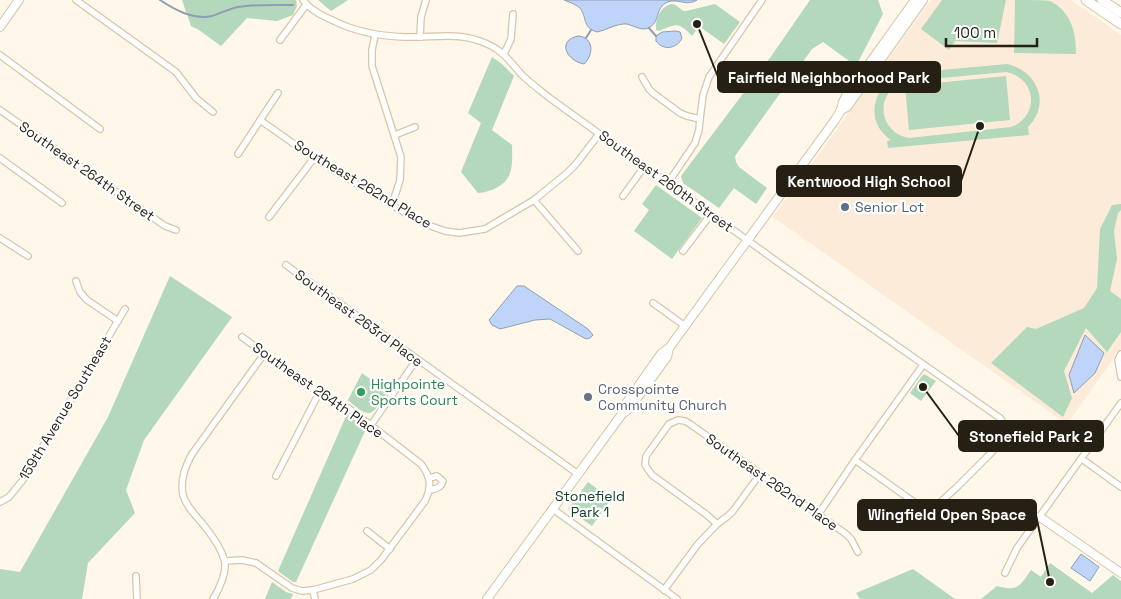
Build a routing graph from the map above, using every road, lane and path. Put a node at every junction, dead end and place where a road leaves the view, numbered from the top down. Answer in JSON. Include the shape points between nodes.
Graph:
{"nodes":[{"id":1,"x":20,"y":0,"type":"edge"},
{"id":2,"x":76,"y":0,"type":"edge"},
{"id":3,"x":426,"y":0,"type":"edge"},
{"id":4,"x":762,"y":0,"type":"edge"},
{"id":5,"x":915,"y":0,"type":"edge"},
{"id":6,"x":923,"y":0,"type":"edge"},
{"id":7,"x":1086,"y":0,"type":"edge"},
{"id":8,"x":1105,"y":2,"type":"edge"},
{"id":9,"x":305,"y":3,"type":"edge"},
{"id":10,"x":1094,"y":6,"type":"junction"},
{"id":11,"x":1121,"y":13,"type":"edge"},
{"id":12,"x":513,"y":14,"type":"dead end"},
{"id":13,"x":1121,"y":24,"type":"edge"},
{"id":14,"x":0,"y":27,"type":"edge"},
{"id":15,"x":374,"y":35,"type":"junction"},
{"id":16,"x":420,"y":37,"type":"junction"},
{"id":17,"x":280,"y":40,"type":"dead end"},
{"id":18,"x":504,"y":54,"type":"junction"},
{"id":19,"x":0,"y":55,"type":"edge"},
{"id":20,"x":642,"y":77,"type":"dead end"},
{"id":21,"x":278,"y":93,"type":"dead end"},
{"id":22,"x":0,"y":110,"type":"edge"},
{"id":23,"x":841,"y":110,"type":"junction"},
{"id":24,"x":213,"y":112,"type":"dead end"},
{"id":25,"x":700,"y":119,"type":"junction"},
{"id":26,"x":260,"y":120,"type":"junction"},
{"id":27,"x":415,"y":127,"type":"dead end"},
{"id":28,"x":100,"y":129,"type":"dead end"},
{"id":29,"x":599,"y":134,"type":"junction"},
{"id":30,"x":395,"y":135,"type":"junction"},
{"id":31,"x":238,"y":154,"type":"dead end"},
{"id":32,"x":0,"y":158,"type":"edge"},
{"id":33,"x":314,"y":158,"type":"junction"},
{"id":34,"x":644,"y":166,"type":"junction"},
{"id":35,"x":668,"y":183,"type":"junction"},
{"id":36,"x":623,"y":196,"type":"dead end"},
{"id":37,"x":534,"y":200,"type":"junction"},
{"id":38,"x":62,"y":203,"type":"dead end"},
{"id":39,"x":392,"y":205,"type":"junction"},
{"id":40,"x":710,"y":214,"type":"junction"},
{"id":41,"x":269,"y":217,"type":"dead end"},
{"id":42,"x":176,"y":230,"type":"dead end"},
{"id":43,"x":0,"y":238,"type":"edge"},
{"id":44,"x":747,"y":240,"type":"junction"},
{"id":45,"x":578,"y":251,"type":"dead end"},
{"id":46,"x":683,"y":251,"type":"dead end"},
{"id":47,"x":28,"y":256,"type":"dead end"},
{"id":48,"x":286,"y":265,"type":"dead end"},
{"id":49,"x":76,"y":281,"type":"dead end"},
{"id":50,"x":653,"y":303,"type":"dead end"},
{"id":51,"x":125,"y":309,"type":"dead end"},
{"id":52,"x":118,"y":321,"type":"junction"},
{"id":53,"x":685,"y":326,"type":"junction"},
{"id":54,"x":242,"y":337,"type":"dead end"},
{"id":55,"x":264,"y":354,"type":"junction"},
{"id":56,"x":1121,"y":354,"type":"edge"},
{"id":57,"x":417,"y":359,"type":"junction"},
{"id":58,"x":923,"y":364,"type":"junction"},
{"id":59,"x":1121,"y":377,"type":"edge"},
{"id":60,"x":319,"y":393,"type":"junction"},
{"id":61,"x":1121,"y":403,"type":"edge"},
{"id":62,"x":371,"y":425,"type":"junction"},
{"id":63,"x":1082,"y":459,"type":"junction"},
{"id":64,"x":855,"y":460,"type":"junction"},
{"id":65,"x":578,"y":474,"type":"junction"},
{"id":66,"x":760,"y":474,"type":"junction"},
{"id":67,"x":276,"y":476,"type":"dead end"},
{"id":68,"x":429,"y":478,"type":"junction"},
{"id":69,"x":1121,"y":487,"type":"edge"},
{"id":70,"x":430,"y":489,"type":"junction"},
{"id":71,"x":0,"y":502,"type":"edge"},
{"id":72,"x":553,"y":509,"type":"junction"},
{"id":73,"x":818,"y":515,"type":"junction"},
{"id":74,"x":1040,"y":516,"type":"junction"},
{"id":75,"x":717,"y":524,"type":"junction"},
{"id":76,"x":366,"y":531,"type":"dead end"},
{"id":77,"x":390,"y":549,"type":"junction"},
{"id":78,"x":858,"y":552,"type":"dead end"},
{"id":79,"x":225,"y":561,"type":"junction"},
{"id":80,"x":1005,"y":573,"type":"dead end"},
{"id":81,"x":1121,"y":573,"type":"edge"},
{"id":82,"x":136,"y":576,"type":"dead end"},
{"id":83,"x":313,"y":590,"type":"junction"},
{"id":84,"x":664,"y":590,"type":"junction"},
{"id":85,"x":138,"y":599,"type":"edge"},
{"id":86,"x":213,"y":599,"type":"edge"},
{"id":87,"x":315,"y":599,"type":"edge"},
{"id":88,"x":487,"y":599,"type":"edge"},
{"id":89,"x":677,"y":599,"type":"edge"}],
"edges":[{"from":1,"to":14,"type":"street"},
{"from":2,"to":24,"type":"street","via":[[176,72],[196,98]]},
{"from":3,"to":16,"type":"street"},
{"from":4,"to":25,"type":"street","via":[[709,77]]},
{"from":5,"to":23,"type":"street","via":[[846,96]]},
{"from":6,"to":23,"type":"street","via":[[847,107]]},
{"from":7,"to":10,"type":"main road"},
{"from":8,"to":10,"type":"main road","via":[[1104,6]]},
{"from":8,"to":11,"type":"main road"},
{"from":9,"to":15,"type":"street","name":"Southeast 260th Street","via":[[346,27]]},
{"from":9,"to":17,"type":"street"},
{"from":10,"to":13,"type":"main road"},
{"from":12,"to":18,"type":"street","via":[[511,39]]},
{"from":15,"to":16,"type":"street","name":"Southeast 260th Street"},
{"from":15,"to":30,"type":"street","via":[[372,66]]},
{"from":16,"to":18,"type":"street","name":"Southeast 260th Street","via":[[470,38]]},
{"from":18,"to":29,"type":"street","name":"Southeast 260th Street","via":[[543,93]]},
{"from":19,"to":28,"type":"street"},
{"from":20,"to":25,"type":"street","via":[[653,93],[680,113]]},
{"from":21,"to":26,"type":"street"},
{"from":22,"to":42,"type":"street","name":"Southeast 264th Street"},
{"from":23,"to":44,"type":"street"},
{"from":25,"to":35,"type":"street","via":[[695,143]]},
{"from":26,"to":31,"type":"street"},
{"from":26,"to":33,"type":"street","name":"Southeast 262nd Place"},
{"from":27,"to":30,"type":"street"},
{"from":29,"to":34,"type":"street","name":"Southeast 260th Street"},
{"from":29,"to":37,"type":"street","name":"Southeast 262nd Place","via":[[576,164]]},
{"from":30,"to":39,"type":"street","via":[[401,170]]},
{"from":32,"to":38,"type":"street"},
{"from":33,"to":39,"type":"street","name":"Southeast 262nd Place"},
{"from":33,"to":41,"type":"street"},
{"from":34,"to":35,"type":"street","name":"Southeast 260th Street"},
{"from":34,"to":36,"type":"street"},
{"from":35,"to":40,"type":"street","name":"Southeast 260th Street"},
{"from":37,"to":39,"type":"street","name":"Southeast 262nd Place","via":[[485,229],[459,233],[428,225]]},
{"from":37,"to":45,"type":"street"},
{"from":40,"to":44,"type":"street","name":"Southeast 260th Street"},
{"from":40,"to":46,"type":"street"},
{"from":43,"to":47,"type":"street"},
{"from":44,"to":53,"type":"street"},
{"from":44,"to":58,"type":"street","name":"Southeast 260th Street"},
{"from":48,"to":57,"type":"street","name":"Southeast 263rd Place"},
{"from":49,"to":52,"type":"street","via":[[87,300]]},
{"from":50,"to":53,"type":"street"},
{"from":51,"to":52,"type":"street","name":"159th Avenue Southeast"},
{"from":52,"to":71,"type":"street","name":"159th Avenue Southeast","via":[[22,481],[9,497]]},
{"from":53,"to":65,"type":"street","via":[[661,354]]},
{"from":54,"to":55,"type":"street","name":"Southeast 264th Place"},
{"from":55,"to":60,"type":"street","name":"Southeast 264th Place"},
{"from":55,"to":79,"type":"street","via":[[192,454],[183,472],[184,496],[191,510],[213,536]]},
{"from":56,"to":59,"type":"street","via":[[1118,360]]},
{"from":57,"to":62,"type":"street"},
{"from":57,"to":65,"type":"street","name":"Southeast 263rd Place"},
{"from":58,"to":64,"type":"street"},
{"from":58,"to":64,"type":"street","name":"Southeast 260th Street","via":[[1000,418],[1007,428],[1006,435],[936,507],[923,508]]},
{"from":60,"to":62,"type":"street","name":"Southeast 264th Place","via":[[347,407]]},
{"from":60,"to":67,"type":"street"},
{"from":61,"to":63,"type":"street"},
{"from":62,"to":68,"type":"street","name":"Southeast 264th Place","via":[[422,464]]},
{"from":63,"to":69,"type":"street"},
{"from":63,"to":74,"type":"street"},
{"from":64,"to":73,"type":"street"},
{"from":65,"to":72,"type":"street"},
{"from":66,"to":73,"type":"street","name":"Southeast 262nd Place"},
{"from":66,"to":75,"type":"street","via":[[733,511]]},
{"from":66,"to":75,"type":"street","name":"Southeast 262nd Place","via":[[685,421],[669,424],[646,456],[648,471]]},
{"from":68,"to":70,"type":"street","name":"Southeast 264th Place"},
{"from":68,"to":70,"type":"street","via":[[437,476],[443,481],[438,488]]},
{"from":70,"to":77,"type":"street"},
{"from":72,"to":84,"type":"street"},
{"from":72,"to":88,"type":"street"},
{"from":73,"to":78,"type":"street","name":"Southeast 262nd Place","via":[[846,534]]},
{"from":74,"to":80,"type":"street","via":[[1017,548]]},
{"from":74,"to":81,"type":"street"},
{"from":75,"to":84,"type":"street"},
{"from":76,"to":77,"type":"street"},
{"from":77,"to":83,"type":"street","via":[[371,570]]},
{"from":79,"to":83,"type":"street","via":[[256,563],[292,588]]},
{"from":79,"to":86,"type":"street","via":[[220,587]]},
{"from":82,"to":85,"type":"street"},
{"from":83,"to":87,"type":"street"},
{"from":84,"to":89,"type":"street"}]}
